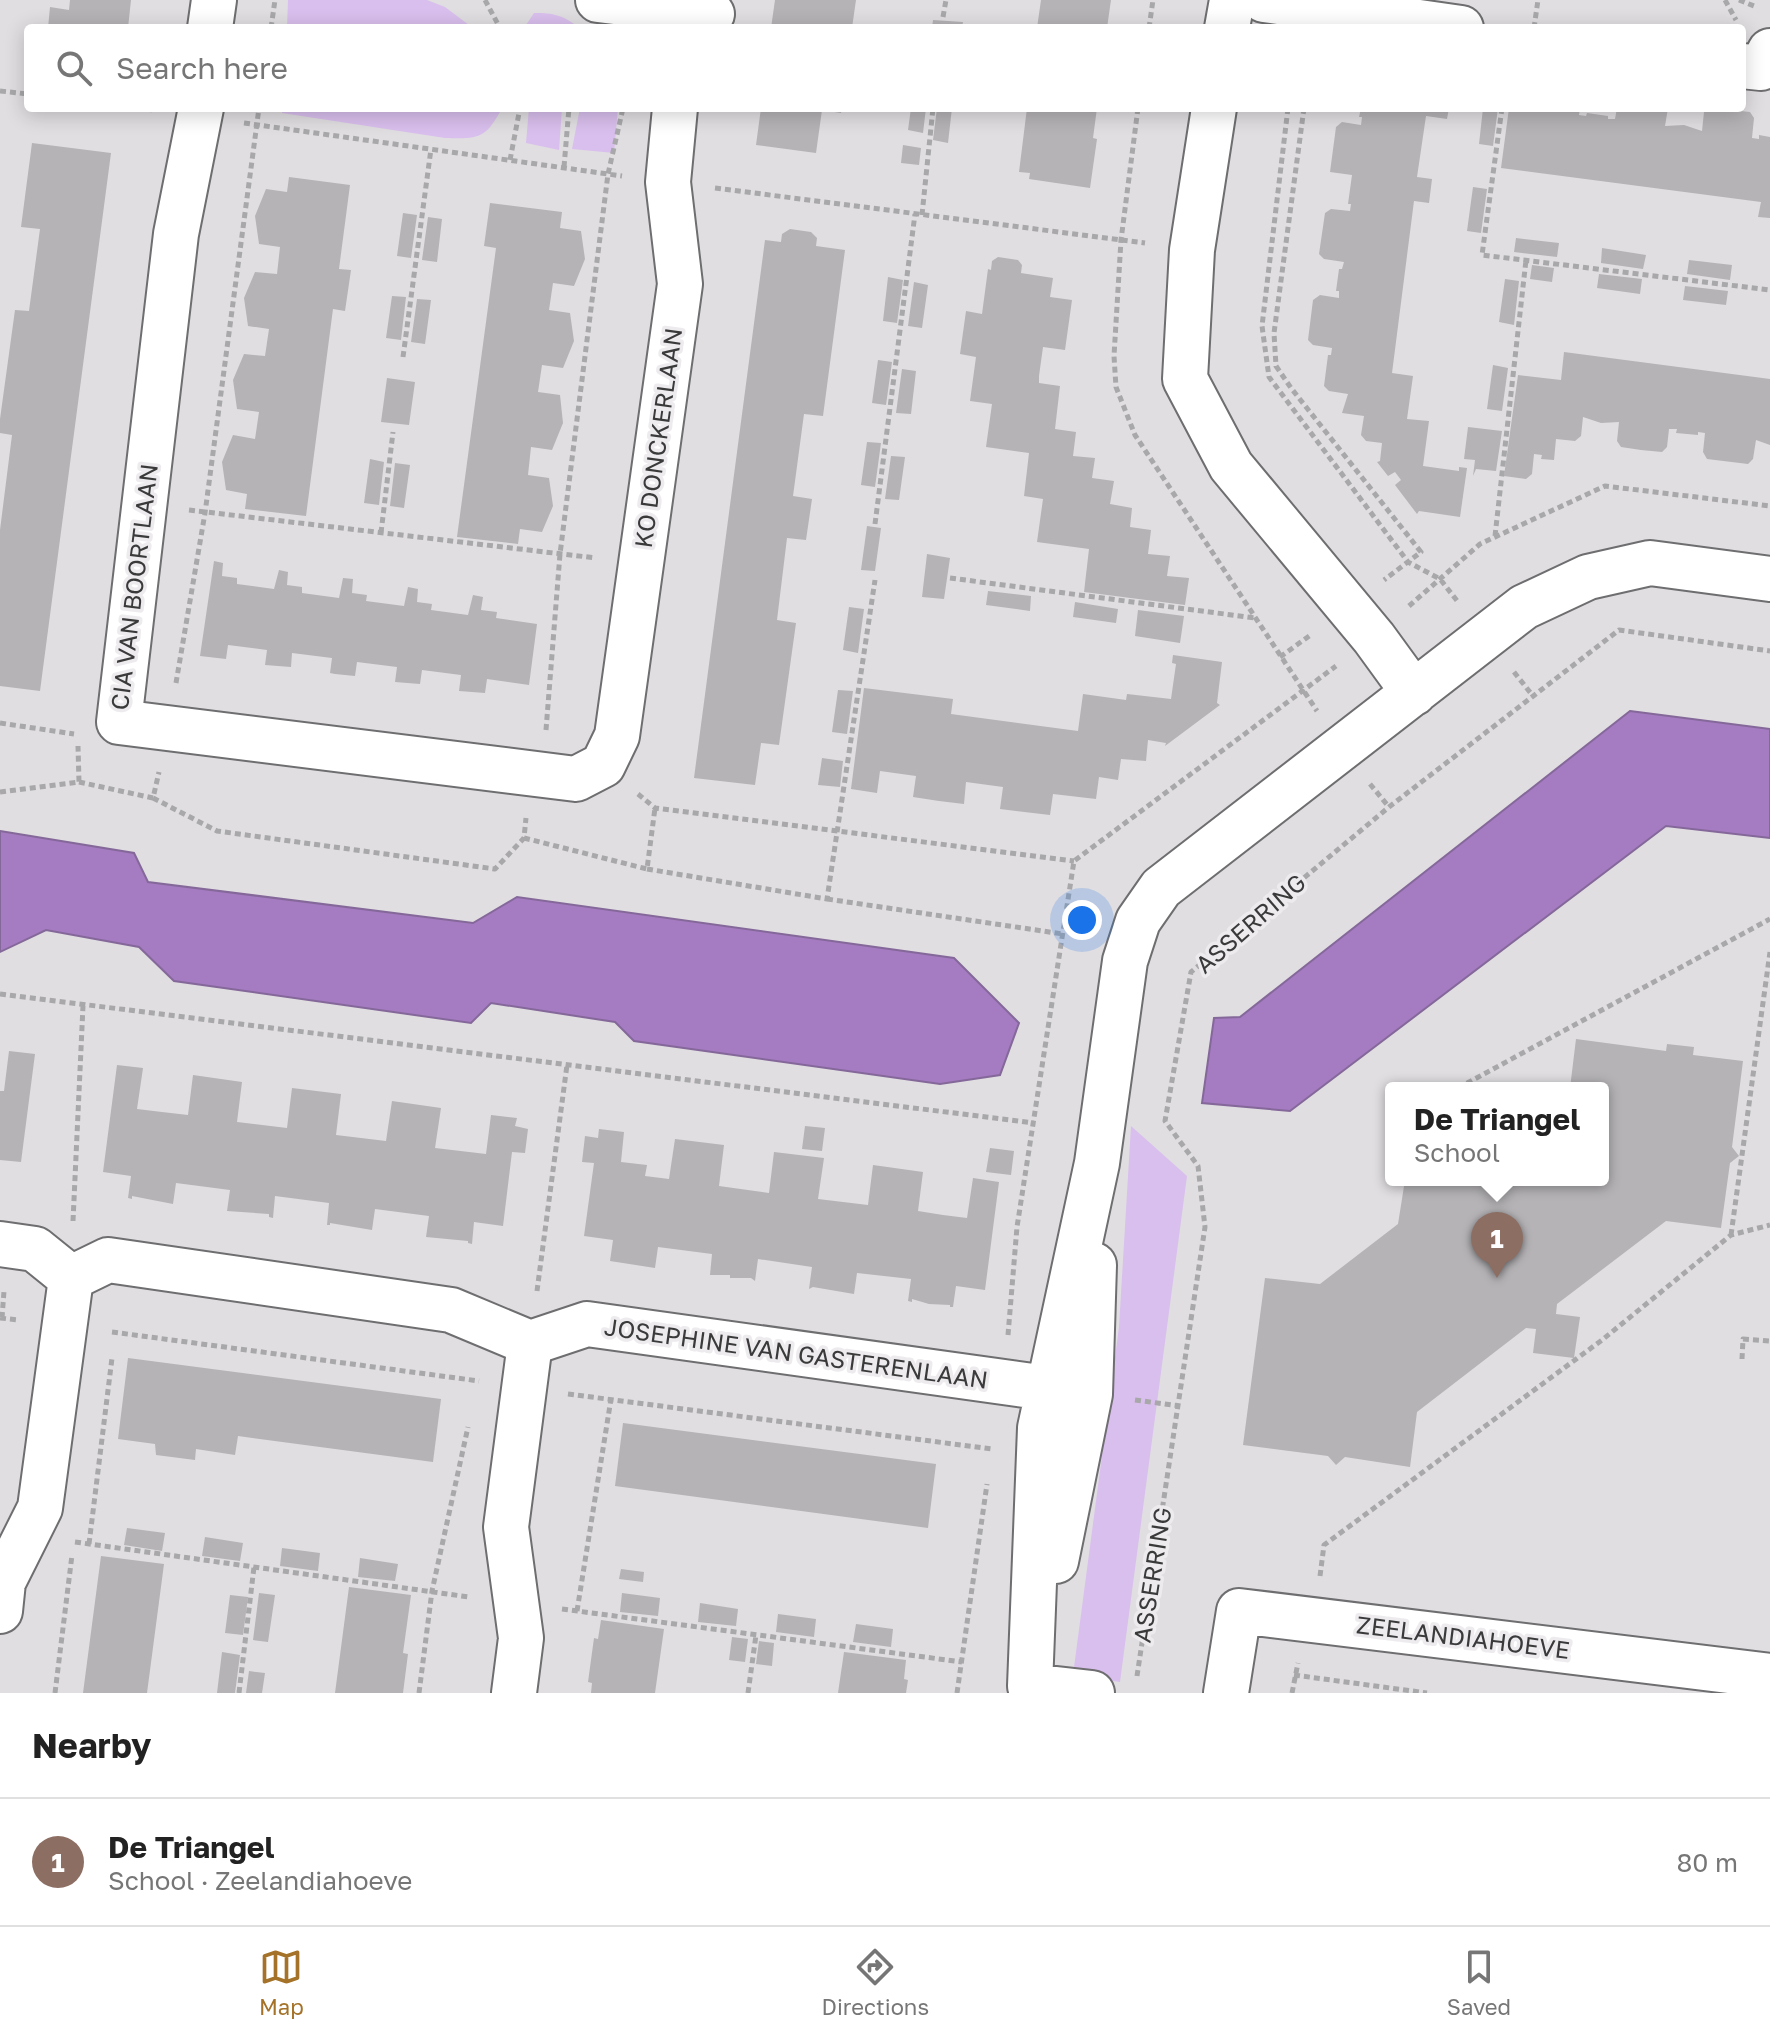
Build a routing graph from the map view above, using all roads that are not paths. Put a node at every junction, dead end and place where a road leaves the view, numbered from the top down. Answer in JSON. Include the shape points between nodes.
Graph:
{"nodes":[{"id":1,"x":214,"y":0,"type":"edge"},
{"id":2,"x":598,"y":0,"type":"edge"},
{"id":3,"x":1232,"y":0,"type":"edge"},
{"id":4,"x":1264,"y":0,"type":"edge"},
{"id":5,"x":710,"y":14,"type":"edge"},
{"id":6,"x":211,"y":24,"type":"edge"},
{"id":7,"x":1228,"y":24,"type":"edge"},
{"id":8,"x":1433,"y":24,"type":"edge"},
{"id":9,"x":1770,"y":51,"type":"edge"},
{"id":10,"x":1746,"y":66,"type":"edge"},
{"id":11,"x":200,"y":112,"type":"edge"},
{"id":12,"x":675,"y":112,"type":"edge"},
{"id":13,"x":1213,"y":112,"type":"edge"},
{"id":14,"x":1770,"y":579,"type":"edge"},
{"id":15,"x":1414,"y":693,"type":"junction"},
{"id":16,"x":603,"y":765,"type":"joint"},
{"id":17,"x":1097,"y":1163,"type":"junction"},
{"id":18,"x":0,"y":1244,"type":"edge"},
{"id":19,"x":71,"y":1278,"type":"junction"},
{"id":20,"x":530,"y":1343,"type":"junction"},
{"id":21,"x":1047,"y":1388,"type":"junction"},
{"id":22,"x":1090,"y":1394,"type":"junction"},
{"id":23,"x":0,"y":1611,"type":"edge"},
{"id":24,"x":1732,"y":1677,"type":"edge"},
{"id":25,"x":1030,"y":1689,"type":"edge"},
{"id":26,"x":514,"y":1693,"type":"edge"},
{"id":27,"x":1092,"y":1693,"type":"edge"},
{"id":28,"x":1226,"y":1693,"type":"edge"}],
"edges":[{"from":1,"to":6,"type":"street"},
{"from":2,"to":5,"type":"street"},
{"from":3,"to":7,"type":"street"},
{"from":4,"to":8,"type":"street"},
{"from":9,"to":10,"type":"street","via":[[1761,68]]},
{"from":11,"to":16,"type":"street","name":"CIA VAN BOORTLAAN","via":[[176,234],[119,722],[576,779]]},
{"from":12,"to":16,"type":"street","name":"KO DONCKERLAAN","via":[[668,182],[680,284],[617,736]]},
{"from":13,"to":15,"type":"street","via":[[1192,250],[1185,379],[1231,466]]},
{"from":14,"to":15,"type":"street","via":[[1650,563],[1588,577],[1524,607]]},
{"from":15,"to":17,"type":"street","via":[[1161,888],[1138,921],[1125,961]]},
{"from":17,"to":21,"type":"street"},
{"from":17,"to":22,"type":"street"},
{"from":18,"to":19,"type":"street","via":[[35,1249]]},
{"from":19,"to":20,"type":"street","via":[[108,1260],[451,1310]]},
{"from":19,"to":23,"type":"street","via":[[40,1508],[3,1582]]},
{"from":20,"to":21,"type":"street","name":"JOSEPHINE VAN GASTERENLAAN","via":[[587,1324]]},
{"from":20,"to":26,"type":"street","via":[[506,1527],[521,1638]]},
{"from":21,"to":22,"type":"street","name":"JOSEPHINE VAN GASTERENLAAN"},
{"from":21,"to":25,"type":"street","via":[[1040,1428]]},
{"from":22,"to":25,"type":"street"},
{"from":24,"to":28,"type":"street","name":"ZEELANDIAHOEVE","via":[[1239,1611]]},
{"from":25,"to":27,"type":"street"}]}
